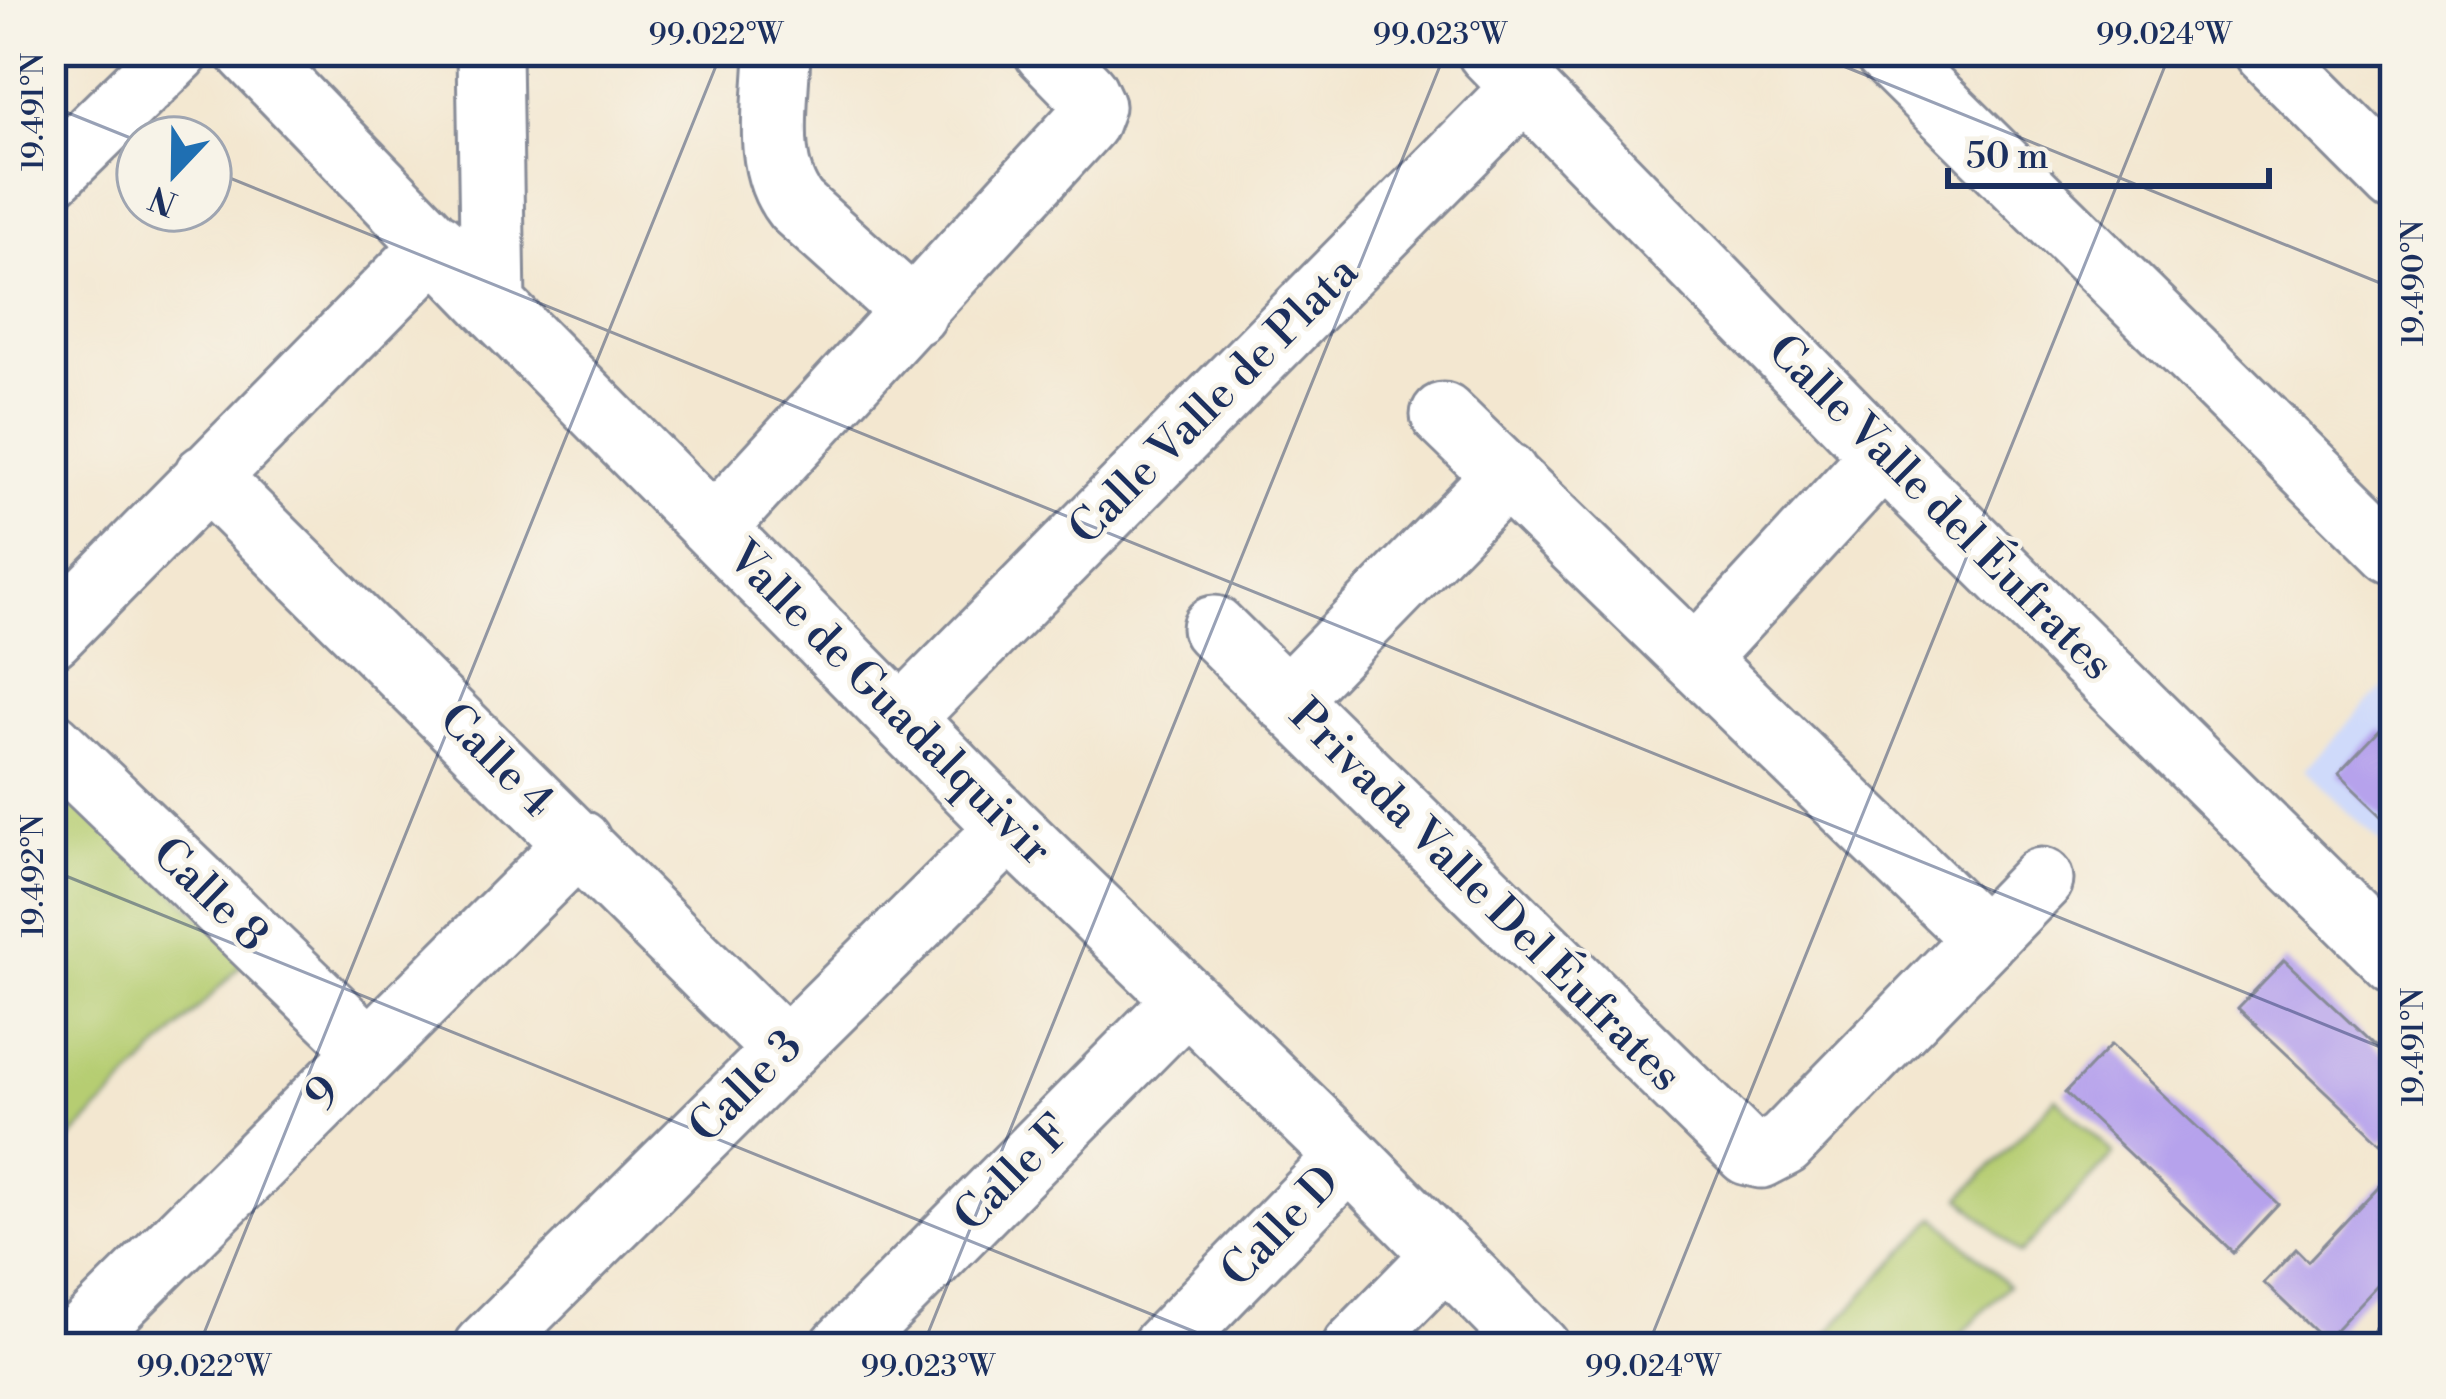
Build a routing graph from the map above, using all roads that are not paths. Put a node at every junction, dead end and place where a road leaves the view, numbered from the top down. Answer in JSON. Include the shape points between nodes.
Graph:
{"nodes":[{"id":1,"x":178,"y":51,"type":"edge"},
{"id":2,"x":248,"y":51,"type":"edge"},
{"id":3,"x":489,"y":51,"type":"edge"},
{"id":4,"x":778,"y":51,"type":"edge"},
{"id":5,"x":1046,"y":51,"type":"edge"},
{"id":6,"x":2266,"y":51,"type":"edge"},
{"id":7,"x":1906,"y":58,"type":"edge"},
{"id":8,"x":1508,"y":69,"type":"edge"},
{"id":9,"x":51,"y":176,"type":"edge"},
{"id":10,"x":2395,"y":180,"type":"edge"},
{"id":11,"x":437,"y":244,"type":"junction"},
{"id":12,"x":493,"y":305,"type":"junction"},
{"id":13,"x":915,"y":313,"type":"junction"},
{"id":14,"x":1443,"y":415,"type":"dead end"},
{"id":15,"x":1883,"y":455,"type":"junction"},
{"id":16,"x":1506,"y":474,"type":"junction"},
{"id":17,"x":206,"y":476,"type":"junction"},
{"id":18,"x":715,"y":526,"type":"junction"},
{"id":19,"x":2392,"y":551,"type":"edge"},
{"id":20,"x":1214,"y":628,"type":"dead end"},
{"id":21,"x":51,"y":636,"type":"edge"},
{"id":22,"x":1695,"y":659,"type":"junction"},
{"id":23,"x":1286,"y":700,"type":"junction"},
{"id":24,"x":904,"y":717,"type":"junction"},
{"id":25,"x":51,"y":743,"type":"edge"},
{"id":26,"x":1010,"y":828,"type":"junction"},
{"id":27,"x":579,"y":842,"type":"junction"},
{"id":28,"x":2041,"y":880,"type":"dead end"},
{"id":29,"x":1984,"y":938,"type":"junction"},
{"id":30,"x":2395,"y":961,"type":"edge"},
{"id":31,"x":1185,"y":1001,"type":"junction"},
{"id":32,"x":368,"y":1048,"type":"junction"},
{"id":33,"x":784,"y":1049,"type":"junction"},
{"id":34,"x":1349,"y":1157,"type":"junction"},
{"id":35,"x":1445,"y":1255,"type":"junction"},
{"id":36,"x":71,"y":1348,"type":"edge"},
{"id":37,"x":485,"y":1348,"type":"edge"},
{"id":38,"x":842,"y":1348,"type":"edge"},
{"id":39,"x":1163,"y":1348,"type":"edge"},
{"id":40,"x":1354,"y":1348,"type":"edge"},
{"id":41,"x":1538,"y":1348,"type":"edge"}],
"edges":[{"from":1,"to":9,"type":"street"},
{"from":2,"to":11,"type":"street","name":"Valle de Guadalquivir"},
{"from":3,"to":12,"type":"street"},
{"from":4,"to":13,"type":"street","via":[[782,188]]},
{"from":5,"to":13,"type":"street","via":[[1085,92],[1092,106],[1086,122]]},
{"from":6,"to":10,"type":"street"},
{"from":7,"to":19,"type":"street"},
{"from":8,"to":15,"type":"street","name":"Calle Valle del Éufrates"},
{"from":8,"to":24,"type":"street","name":"Calle Valle de Plata"},
{"from":11,"to":12,"type":"street","name":"Valle de Guadalquivir"},
{"from":11,"to":17,"type":"street"},
{"from":12,"to":18,"type":"street","name":"Valle de Guadalquivir"},
{"from":13,"to":18,"type":"street"},
{"from":14,"to":16,"type":"street"},
{"from":15,"to":22,"type":"street"},
{"from":15,"to":30,"type":"street","name":"Calle Valle del Éufrates"},
{"from":16,"to":22,"type":"street"},
{"from":16,"to":23,"type":"street","name":"Privada Valle Del Éufrates"},
{"from":17,"to":21,"type":"street"},
{"from":17,"to":27,"type":"street","name":"Calle 4"},
{"from":18,"to":24,"type":"street","name":"Valle de Guadalquivir"},
{"from":20,"to":23,"type":"street","name":"Privada Valle Del Éufrates"},
{"from":22,"to":29,"type":"street"},
{"from":23,"to":29,"type":"street","name":"Privada Valle Del Éufrates","via":[[1737,1144],[1761,1156],[1784,1144]]},
{"from":24,"to":26,"type":"street","name":"Valle de Guadalquivir"},
{"from":25,"to":32,"type":"street","name":"Calle 8"},
{"from":26,"to":31,"type":"street","name":"Valle de Guadalquivir"},
{"from":26,"to":33,"type":"street","name":"Calle 3"},
{"from":27,"to":32,"type":"street","name":"9"},
{"from":27,"to":33,"type":"street","name":"Calle 4"},
{"from":28,"to":29,"type":"street"},
{"from":31,"to":34,"type":"street","name":"Valle de Guadalquivir"},
{"from":31,"to":38,"type":"street","name":"Calle F"},
{"from":32,"to":36,"type":"street","name":"9"},
{"from":33,"to":37,"type":"street","name":"Calle 3"},
{"from":34,"to":35,"type":"street","name":"Valle de Guadalquivir"},
{"from":34,"to":39,"type":"street","name":"Calle D"},
{"from":35,"to":40,"type":"street"},
{"from":35,"to":41,"type":"street","name":"Valle de Guadalquivir"}]}
